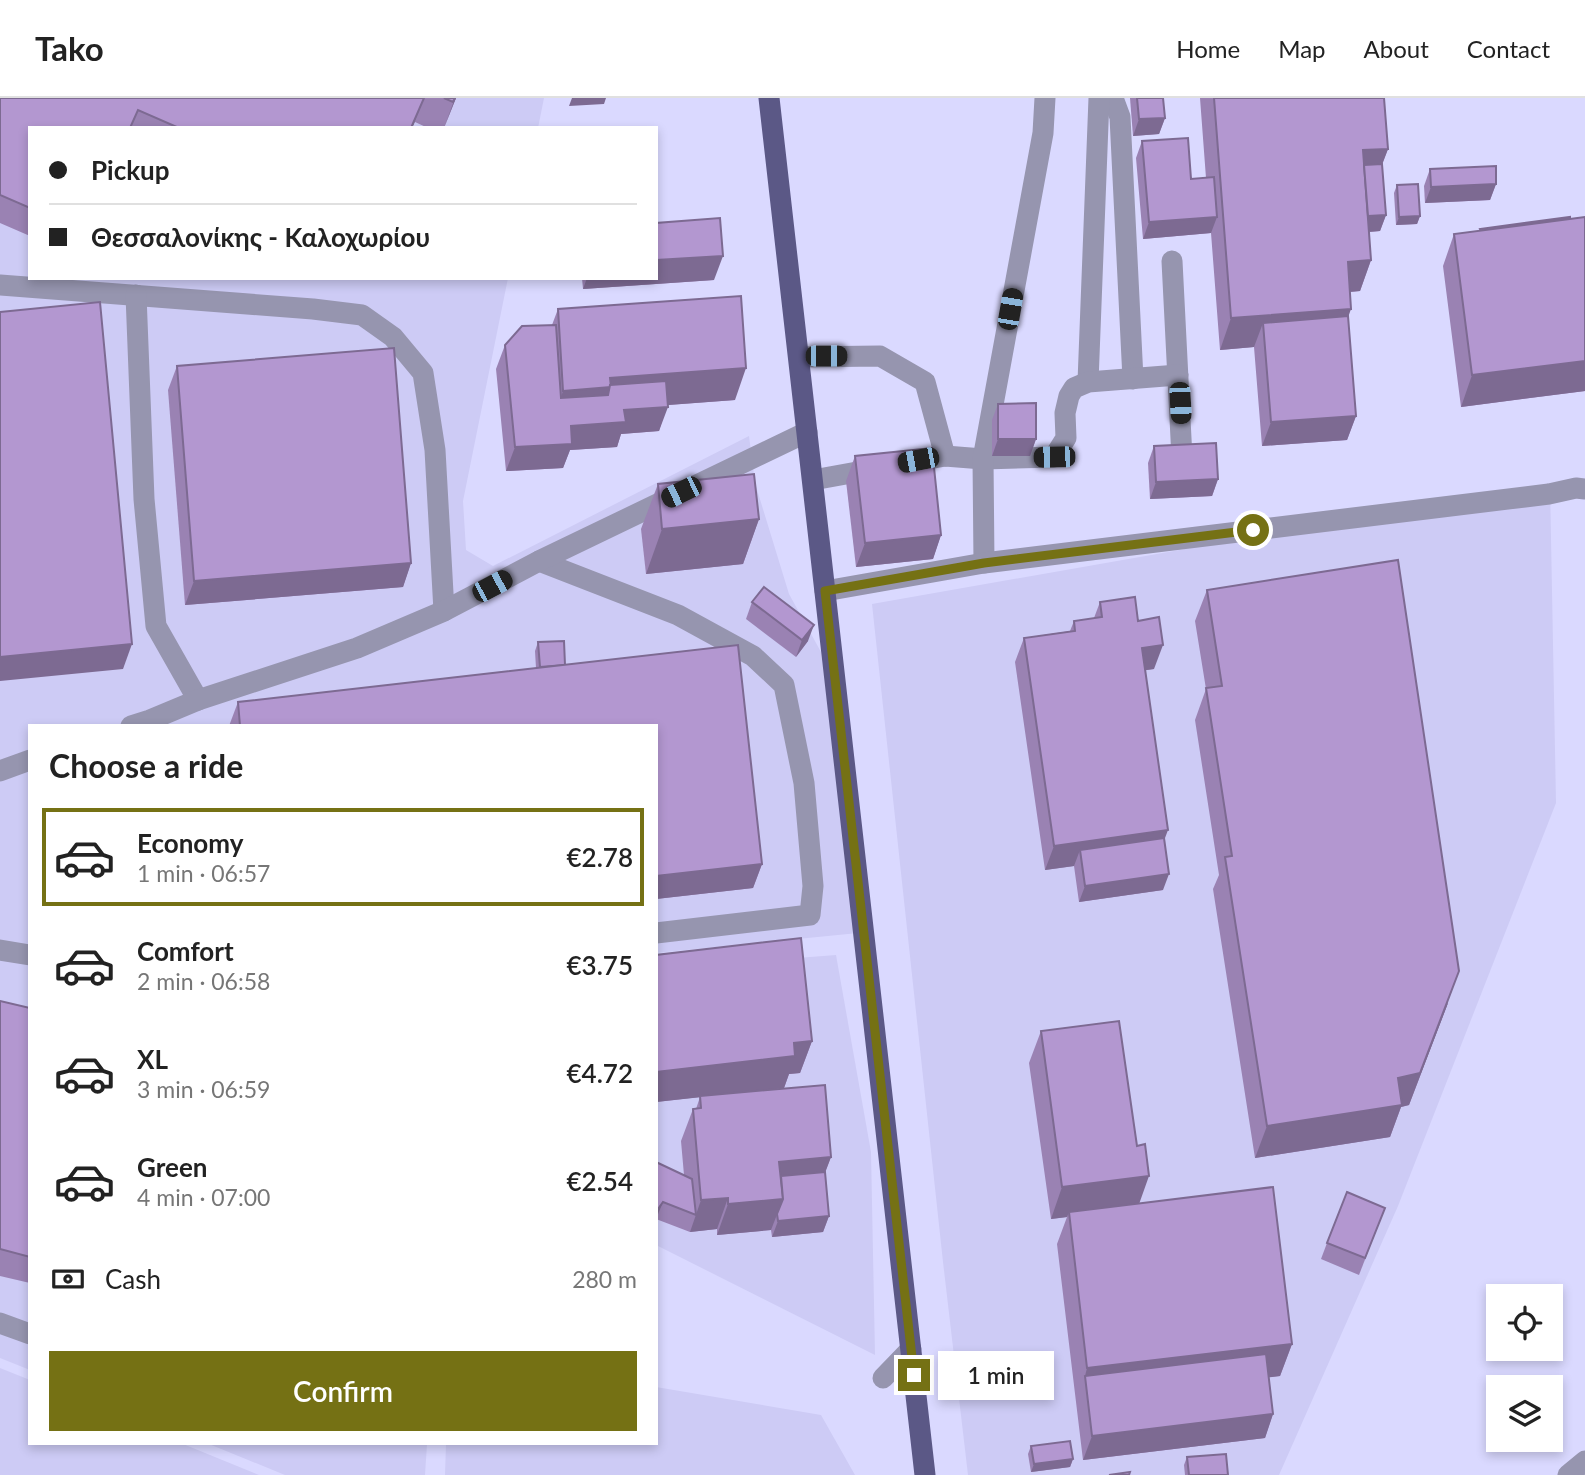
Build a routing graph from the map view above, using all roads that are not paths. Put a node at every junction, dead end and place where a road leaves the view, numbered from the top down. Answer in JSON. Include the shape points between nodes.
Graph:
{"nodes":[{"id":1,"x":769,"y":98,"type":"edge"},
{"id":2,"x":1045,"y":98,"type":"edge"},
{"id":3,"x":1099,"y":98,"type":"edge"},
{"id":4,"x":1113,"y":98,"type":"edge"},
{"id":5,"x":1172,"y":261,"type":"dead end"},
{"id":6,"x":0,"y":285,"type":"edge"},
{"id":7,"x":136,"y":295,"type":"junction"},
{"id":8,"x":799,"y":357,"type":"junction"},
{"id":9,"x":1178,"y":375,"type":"junction"},
{"id":10,"x":1133,"y":379,"type":"junction"},
{"id":11,"x":1088,"y":382,"type":"junction"},
{"id":12,"x":807,"y":432,"type":"junction"},
{"id":13,"x":945,"y":456,"type":"junction"},
{"id":14,"x":1182,"y":458,"type":"edge"},
{"id":15,"x":983,"y":459,"type":"junction"},
{"id":16,"x":813,"y":480,"type":"junction"},
{"id":17,"x":1585,"y":489,"type":"edge"},
{"id":18,"x":539,"y":561,"type":"junction"},
{"id":19,"x":984,"y":563,"type":"junction"},
{"id":20,"x":825,"y":591,"type":"junction"},
{"id":21,"x":444,"y":611,"type":"junction"},
{"id":22,"x":198,"y":700,"type":"junction"},
{"id":23,"x":137,"y":724,"type":"edge"},
{"id":24,"x":28,"y":761,"type":"edge"},
{"id":25,"x":0,"y":771,"type":"edge"},
{"id":26,"x":658,"y":933,"type":"edge"},
{"id":27,"x":0,"y":950,"type":"edge"},
{"id":28,"x":28,"y":955,"type":"edge"},
{"id":29,"x":0,"y":1323,"type":"edge"},
{"id":30,"x":28,"y":1333,"type":"edge"},
{"id":31,"x":911,"y":1349,"type":"junction"},
{"id":32,"x":883,"y":1378,"type":"dead end"},
{"id":33,"x":1585,"y":1461,"type":"edge"},
{"id":34,"x":925,"y":1475,"type":"edge"},
{"id":35,"x":1568,"y":1475,"type":"edge"}],
"edges":[{"from":1,"to":8,"type":"main road"},
{"from":2,"to":15,"type":"street","via":[[1043,133]]},
{"from":3,"to":11,"type":"street"},
{"from":4,"to":10,"type":"street","via":[[1120,117]]},
{"from":5,"to":9,"type":"street"},
{"from":6,"to":7,"type":"street"},
{"from":7,"to":21,"type":"street","via":[[362,315],[393,337],[423,373],[435,450]]},
{"from":7,"to":22,"type":"street","via":[[144,499],[156,626]]},
{"from":8,"to":12,"type":"main road"},
{"from":8,"to":13,"type":"street","via":[[880,356],[925,382]]},
{"from":9,"to":10,"type":"street"},
{"from":9,"to":14,"type":"street"},
{"from":10,"to":11,"type":"street"},
{"from":11,"to":15,"type":"street","via":[[1069,396],[1066,438],[1054,457]]},
{"from":12,"to":16,"type":"main road"},
{"from":12,"to":18,"type":"street"},
{"from":13,"to":15,"type":"street"},
{"from":13,"to":16,"type":"street"},
{"from":15,"to":19,"type":"street"},
{"from":16,"to":20,"type":"main road"},
{"from":17,"to":19,"type":"street"},
{"from":18,"to":21,"type":"street"},
{"from":18,"to":26,"type":"street","via":[[678,615],[752,656],[784,685],[804,783],[813,886],[810,915]]},
{"from":19,"to":20,"type":"street"},
{"from":20,"to":31,"type":"main road"},
{"from":21,"to":22,"type":"street","via":[[357,648]]},
{"from":22,"to":23,"type":"street"},
{"from":24,"to":25,"type":"street"},
{"from":27,"to":28,"type":"street"},
{"from":29,"to":30,"type":"street"},
{"from":31,"to":32,"type":"street"},
{"from":31,"to":34,"type":"main road"},
{"from":33,"to":35,"type":"street"}]}
